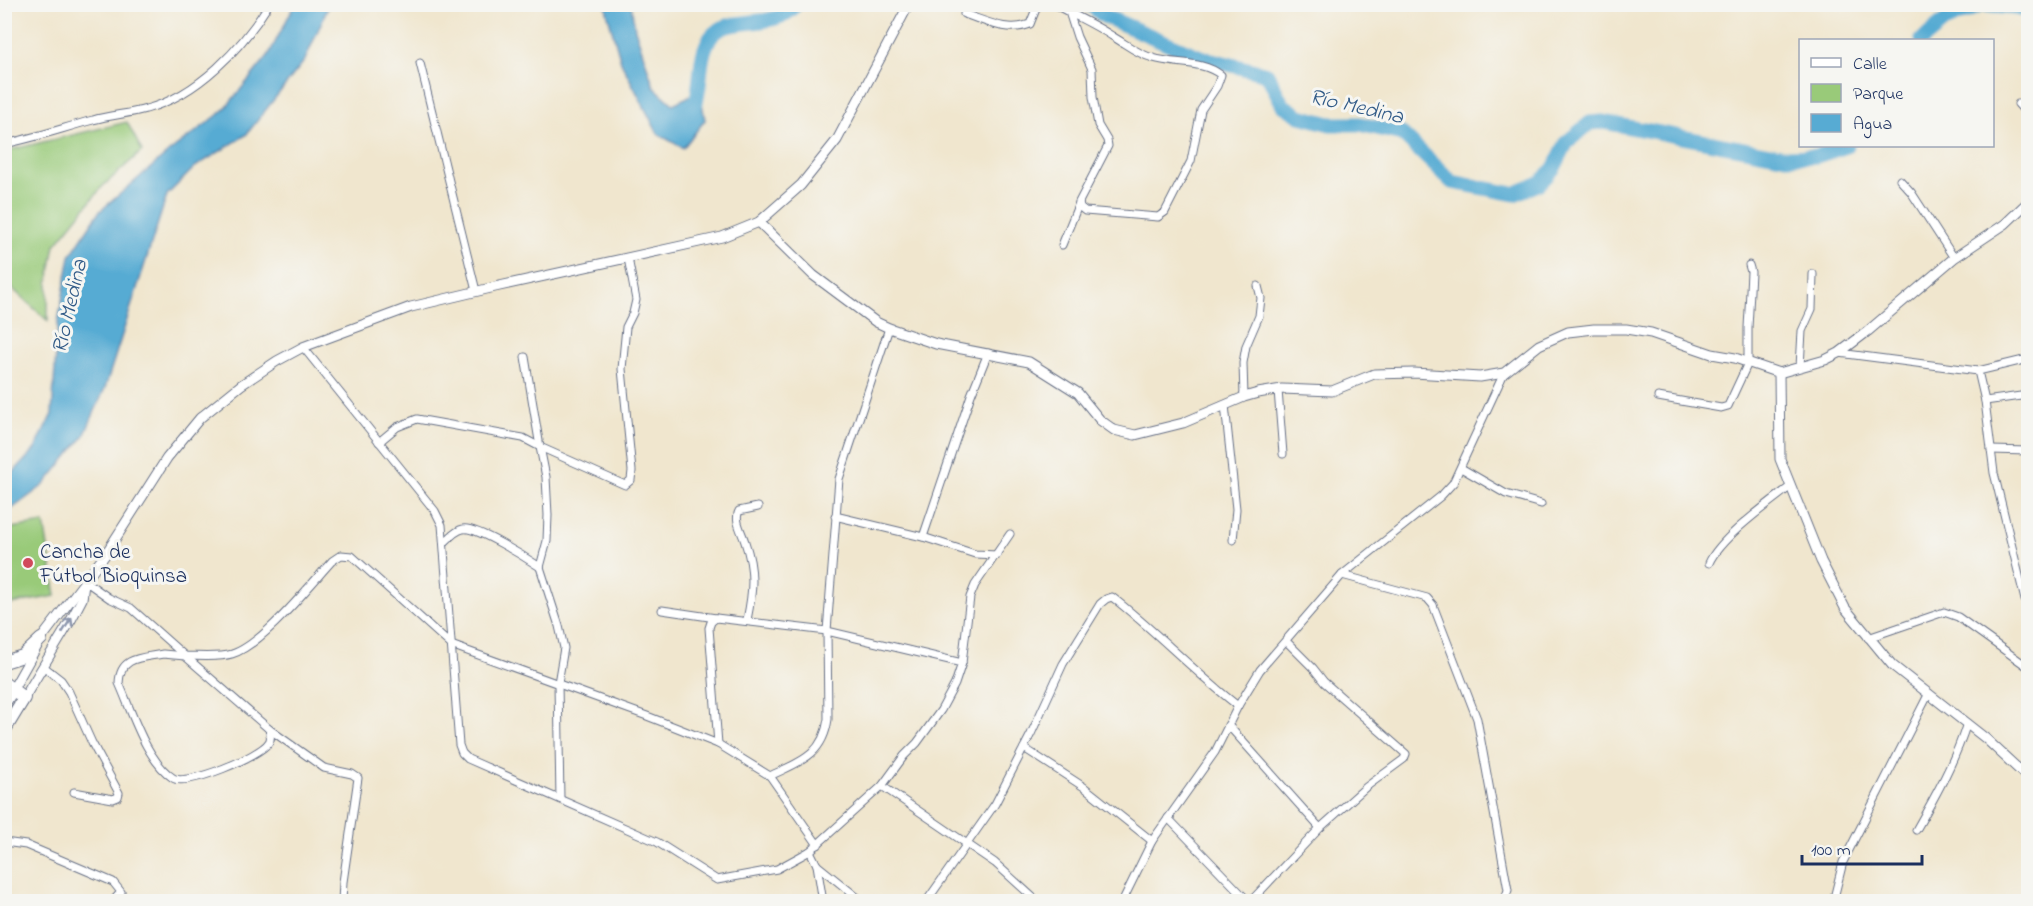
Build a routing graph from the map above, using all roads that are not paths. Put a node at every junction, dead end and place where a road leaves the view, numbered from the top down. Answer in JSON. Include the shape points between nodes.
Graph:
{"nodes":[{"id":1,"x":269,"y":4,"type":"edge"},
{"id":2,"x":909,"y":4,"type":"edge"},
{"id":3,"x":1038,"y":4,"type":"edge"},
{"id":4,"x":1054,"y":4,"type":"edge"},
{"id":5,"x":1069,"y":12,"type":"junction"},
{"id":6,"x":964,"y":14,"type":"dead end"},
{"id":7,"x":420,"y":63,"type":"dead end"},
{"id":8,"x":2018,"y":104,"type":"dead end"},
{"id":9,"x":2028,"y":115,"type":"edge"},
{"id":10,"x":4,"y":144,"type":"edge"},
{"id":11,"x":1900,"y":180,"type":"dead end"},
{"id":12,"x":1079,"y":202,"type":"junction"},
{"id":13,"x":2028,"y":202,"type":"edge"},
{"id":14,"x":759,"y":222,"type":"junction"},
{"id":15,"x":1062,"y":245,"type":"dead end"},
{"id":16,"x":628,"y":258,"type":"junction"},
{"id":17,"x":1954,"y":258,"type":"junction"},
{"id":18,"x":1749,"y":265,"type":"dead end"},
{"id":19,"x":1813,"y":274,"type":"dead end"},
{"id":20,"x":1258,"y":286,"type":"dead end"},
{"id":21,"x":476,"y":291,"type":"junction"},
{"id":22,"x":889,"y":328,"type":"junction"},
{"id":23,"x":303,"y":347,"type":"junction"},
{"id":24,"x":988,"y":353,"type":"junction"},
{"id":25,"x":1839,"y":353,"type":"junction"},
{"id":26,"x":525,"y":357,"type":"dead end"},
{"id":27,"x":2028,"y":359,"type":"edge"},
{"id":28,"x":1748,"y":363,"type":"junction"},
{"id":29,"x":1800,"y":367,"type":"junction"},
{"id":30,"x":1978,"y":371,"type":"junction"},
{"id":31,"x":1504,"y":373,"type":"junction"},
{"id":32,"x":1779,"y":373,"type":"junction"},
{"id":33,"x":1278,"y":390,"type":"junction"},
{"id":34,"x":2028,"y":395,"type":"edge"},
{"id":35,"x":1244,"y":397,"type":"junction"},
{"id":36,"x":1658,"y":397,"type":"dead end"},
{"id":37,"x":1985,"y":401,"type":"junction"},
{"id":38,"x":1225,"y":405,"type":"junction"},
{"id":39,"x":379,"y":442,"type":"junction"},
{"id":40,"x":540,"y":447,"type":"junction"},
{"id":41,"x":1991,"y":450,"type":"junction"},
{"id":42,"x":2028,"y":451,"type":"edge"},
{"id":43,"x":1283,"y":454,"type":"dead end"},
{"id":44,"x":1461,"y":468,"type":"junction"},
{"id":45,"x":1791,"y":486,"type":"junction"},
{"id":46,"x":1541,"y":504,"type":"dead end"},
{"id":47,"x":758,"y":507,"type":"dead end"},
{"id":48,"x":835,"y":516,"type":"junction"},
{"id":49,"x":1010,"y":534,"type":"dead end"},
{"id":50,"x":923,"y":537,"type":"junction"},
{"id":51,"x":1233,"y":540,"type":"dead end"},
{"id":52,"x":444,"y":543,"type":"junction"},
{"id":53,"x":997,"y":555,"type":"junction"},
{"id":54,"x":1709,"y":563,"type":"dead end"},
{"id":55,"x":540,"y":567,"type":"junction"},
{"id":56,"x":1342,"y":575,"type":"junction"},
{"id":57,"x":85,"y":582,"type":"junction"},
{"id":58,"x":2025,"y":600,"type":"dead end"},
{"id":59,"x":662,"y":610,"type":"dead end"},
{"id":60,"x":716,"y":618,"type":"junction"},
{"id":61,"x":747,"y":620,"type":"junction"},
{"id":62,"x":827,"y":631,"type":"junction"},
{"id":63,"x":1868,"y":638,"type":"junction"},
{"id":64,"x":41,"y":639,"type":"junction"},
{"id":65,"x":1286,"y":641,"type":"junction"},
{"id":66,"x":452,"y":645,"type":"junction"},
{"id":67,"x":185,"y":656,"type":"junction"},
{"id":68,"x":4,"y":662,"type":"edge"},
{"id":69,"x":962,"y":663,"type":"junction"},
{"id":70,"x":43,"y":666,"type":"junction"},
{"id":71,"x":2028,"y":667,"type":"edge"},
{"id":72,"x":558,"y":683,"type":"junction"},
{"id":73,"x":9,"y":686,"type":"edge"},
{"id":74,"x":1929,"y":693,"type":"junction"},
{"id":75,"x":24,"y":698,"type":"junction"},
{"id":76,"x":4,"y":702,"type":"edge"},
{"id":77,"x":1238,"y":706,"type":"junction"},
{"id":78,"x":1967,"y":723,"type":"junction"},
{"id":79,"x":1228,"y":725,"type":"junction"},
{"id":80,"x":269,"y":729,"type":"junction"},
{"id":81,"x":4,"y":731,"type":"edge"},
{"id":82,"x":718,"y":744,"type":"junction"},
{"id":83,"x":1024,"y":748,"type":"junction"},
{"id":84,"x":770,"y":776,"type":"junction"},
{"id":85,"x":2028,"y":778,"type":"edge"},
{"id":86,"x":882,"y":786,"type":"junction"},
{"id":87,"x":74,"y":792,"type":"dead end"},
{"id":88,"x":560,"y":799,"type":"junction"},
{"id":89,"x":1168,"y":818,"type":"junction"},
{"id":90,"x":1320,"y":828,"type":"junction"},
{"id":91,"x":1916,"y":830,"type":"dead end"},
{"id":92,"x":1152,"y":841,"type":"junction"},
{"id":93,"x":4,"y":842,"type":"edge"},
{"id":94,"x":967,"y":844,"type":"junction"},
{"id":95,"x":818,"y":845,"type":"junction"},
{"id":96,"x":810,"y":851,"type":"junction"},
{"id":97,"x":818,"y":865,"type":"junction"},
{"id":98,"x":112,"y":902,"type":"edge"},
{"id":99,"x":342,"y":902,"type":"edge"},
{"id":100,"x":823,"y":902,"type":"edge"},
{"id":101,"x":862,"y":902,"type":"edge"},
{"id":102,"x":926,"y":902,"type":"edge"},
{"id":103,"x":1038,"y":902,"type":"edge"},
{"id":104,"x":1122,"y":902,"type":"edge"},
{"id":105,"x":1250,"y":902,"type":"edge"},
{"id":106,"x":1504,"y":902,"type":"edge"},
{"id":107,"x":1833,"y":902,"type":"edge"}],
"edges":[{"from":1,"to":10,"type":"street","via":[[230,53],[185,92],[147,109]]},
{"from":2,"to":14,"type":"street","via":[[837,140],[801,185]]},
{"from":3,"to":6,"type":"street","via":[[1030,24],[1021,28],[1000,26]]},
{"from":4,"to":5,"type":"street"},
{"from":5,"to":12,"type":"street","via":[[1092,69],[1098,125],[1108,146]]},
{"from":5,"to":12,"type":"street","via":[[1130,49],[1154,58],[1212,68],[1221,75],[1201,110],[1191,161],[1165,212],[1158,217],[1084,211]]},
{"from":7,"to":21,"type":"street"},
{"from":8,"to":9,"type":"street"},
{"from":11,"to":17,"type":"street"},
{"from":12,"to":15,"type":"street"},
{"from":13,"to":17,"type":"street","via":[[2005,224]]},
{"from":14,"to":16,"type":"street","via":[[722,237]]},
{"from":14,"to":22,"type":"street","via":[[813,275]]},
{"from":16,"to":21,"type":"street"},
{"from":16,"to":40,"type":"street","via":[[636,300],[626,327],[622,369],[631,480],[625,485],[619,483]]},
{"from":17,"to":25,"type":"street"},
{"from":18,"to":28,"type":"street"},
{"from":19,"to":29,"type":"street","via":[[1812,309],[1802,331]]},
{"from":20,"to":35,"type":"street","via":[[1259,316],[1243,363]]},
{"from":21,"to":23,"type":"street","via":[[411,307]]},
{"from":22,"to":24,"type":"street","via":[[936,344]]},
{"from":22,"to":48,"type":"street","via":[[839,479]]},
{"from":23,"to":39,"type":"street"},
{"from":23,"to":57,"type":"street","via":[[256,374],[200,418],[166,458]]},
{"from":24,"to":38,"type":"street","via":[[1029,362],[1078,393],[1100,420],[1114,430],[1136,435],[1183,423]]},
{"from":24,"to":50,"type":"street"},
{"from":25,"to":29,"type":"street"},
{"from":25,"to":30,"type":"street"},
{"from":26,"to":40,"type":"street"},
{"from":27,"to":30,"type":"street"},
{"from":28,"to":31,"type":"street","via":[[1651,333],[1594,329],[1568,332],[1539,345]]},
{"from":28,"to":32,"type":"street"},
{"from":28,"to":36,"type":"street","via":[[1728,406],[1720,408]]},
{"from":29,"to":32,"type":"street"},
{"from":30,"to":37,"type":"street"},
{"from":31,"to":33,"type":"street","via":[[1480,377],[1374,374],[1332,391]]},
{"from":31,"to":44,"type":"street"},
{"from":32,"to":45,"type":"street","via":[[1780,459]]},
{"from":33,"to":35,"type":"street"},
{"from":33,"to":43,"type":"street"},
{"from":34,"to":37,"type":"street"},
{"from":35,"to":38,"type":"street"},
{"from":37,"to":41,"type":"street"},
{"from":38,"to":51,"type":"street","via":[[1236,509]]},
{"from":39,"to":40,"type":"street","via":[[397,427],[417,419],[523,438]]},
{"from":39,"to":52,"type":"street","via":[[435,511]]},
{"from":40,"to":55,"type":"street","via":[[548,515]]},
{"from":41,"to":42,"type":"street"},
{"from":41,"to":58,"type":"street"},
{"from":44,"to":46,"type":"street","via":[[1506,494]]},
{"from":44,"to":56,"type":"street","via":[[1441,496]]},
{"from":45,"to":54,"type":"street","via":[[1742,525],[1716,550]]},
{"from":45,"to":63,"type":"street","via":[[1821,561],[1845,608]]},
{"from":47,"to":61,"type":"street","via":[[737,514],[753,571]]},
{"from":48,"to":50,"type":"street"},
{"from":48,"to":62,"type":"street"},
{"from":49,"to":53,"type":"street"},
{"from":50,"to":53,"type":"street","via":[[975,554]]},
{"from":52,"to":55,"type":"street","via":[[458,531],[469,529]]},
{"from":52,"to":66,"type":"street"},
{"from":53,"to":69,"type":"street","via":[[970,597]]},
{"from":55,"to":72,"type":"street","via":[[564,648]]},
{"from":56,"to":65,"type":"street"},
{"from":56,"to":106,"type":"street","via":[[1427,598],[1433,605],[1477,719],[1508,890]]},
{"from":57,"to":64,"type":"street"},
{"from":57,"to":67,"type":"street","via":[[131,608]]},
{"from":70,"to":57,"type":"street","one_way":true,"via":[[82,599]]},
{"from":59,"to":60,"type":"street"},
{"from":60,"to":61,"type":"street"},
{"from":60,"to":82,"type":"street","via":[[709,628]]},
{"from":61,"to":62,"type":"street"},
{"from":62,"to":69,"type":"street"},
{"from":62,"to":84,"type":"street","via":[[826,734],[806,759]]},
{"from":63,"to":71,"type":"street","via":[[1944,612],[1958,617]]},
{"from":63,"to":74,"type":"street","via":[[1892,665]]},
{"from":64,"to":68,"type":"highway","via":[[23,656]]},
{"from":64,"to":73,"type":"street"},
{"from":65,"to":77,"type":"street","via":[[1260,670]]},
{"from":65,"to":90,"type":"street","via":[[1324,682],[1406,754]]},
{"from":66,"to":67,"type":"street","via":[[352,556],[342,555],[247,648],[231,655]]},
{"from":66,"to":72,"type":"street"},
{"from":66,"to":88,"type":"street","via":[[462,753]]},
{"from":67,"to":80,"type":"street"},
{"from":67,"to":80,"type":"street","via":[[163,654],[132,660],[124,666],[119,683],[152,756],[173,778],[189,779],[224,768],[263,749],[269,743]]},
{"from":69,"to":86,"type":"street","via":[[941,710]]},
{"from":70,"to":75,"type":"street"},
{"from":70,"to":87,"type":"street","via":[[69,692],[119,793],[113,799]]},
{"from":72,"to":82,"type":"street"},
{"from":72,"to":88,"type":"street"},
{"from":73,"to":75,"type":"highway"},
{"from":73,"to":76,"type":"highway"},
{"from":74,"to":78,"type":"street"},
{"from":74,"to":107,"type":"street","via":[[1844,862]]},
{"from":75,"to":81,"type":"highway"},
{"from":77,"to":79,"type":"street"},
{"from":77,"to":83,"type":"street","via":[[1113,597],[1100,604],[1063,664]]},
{"from":78,"to":85,"type":"street"},
{"from":78,"to":91,"type":"street","via":[[1950,768]]},
{"from":79,"to":89,"type":"street","via":[[1215,752]]},
{"from":79,"to":90,"type":"street"},
{"from":80,"to":99,"type":"street","via":[[324,768],[358,778]]},
{"from":82,"to":84,"type":"street"},
{"from":83,"to":92,"type":"street","via":[[1084,787]]},
{"from":83,"to":94,"type":"street","via":[[995,804]]},
{"from":84,"to":95,"type":"street"},
{"from":86,"to":94,"type":"street"},
{"from":86,"to":95,"type":"street"},
{"from":88,"to":96,"type":"street","via":[[663,846],[717,880],[777,869]]},
{"from":89,"to":92,"type":"street"},
{"from":89,"to":105,"type":"street"},
{"from":90,"to":105,"type":"street"},
{"from":92,"to":104,"type":"street"},
{"from":93,"to":98,"type":"street","via":[[27,845],[113,882],[121,892]]},
{"from":94,"to":102,"type":"street"},
{"from":94,"to":103,"type":"street"},
{"from":95,"to":96,"type":"street"},
{"from":96,"to":97,"type":"street"},
{"from":97,"to":100,"type":"street"},
{"from":97,"to":101,"type":"street"}]}
